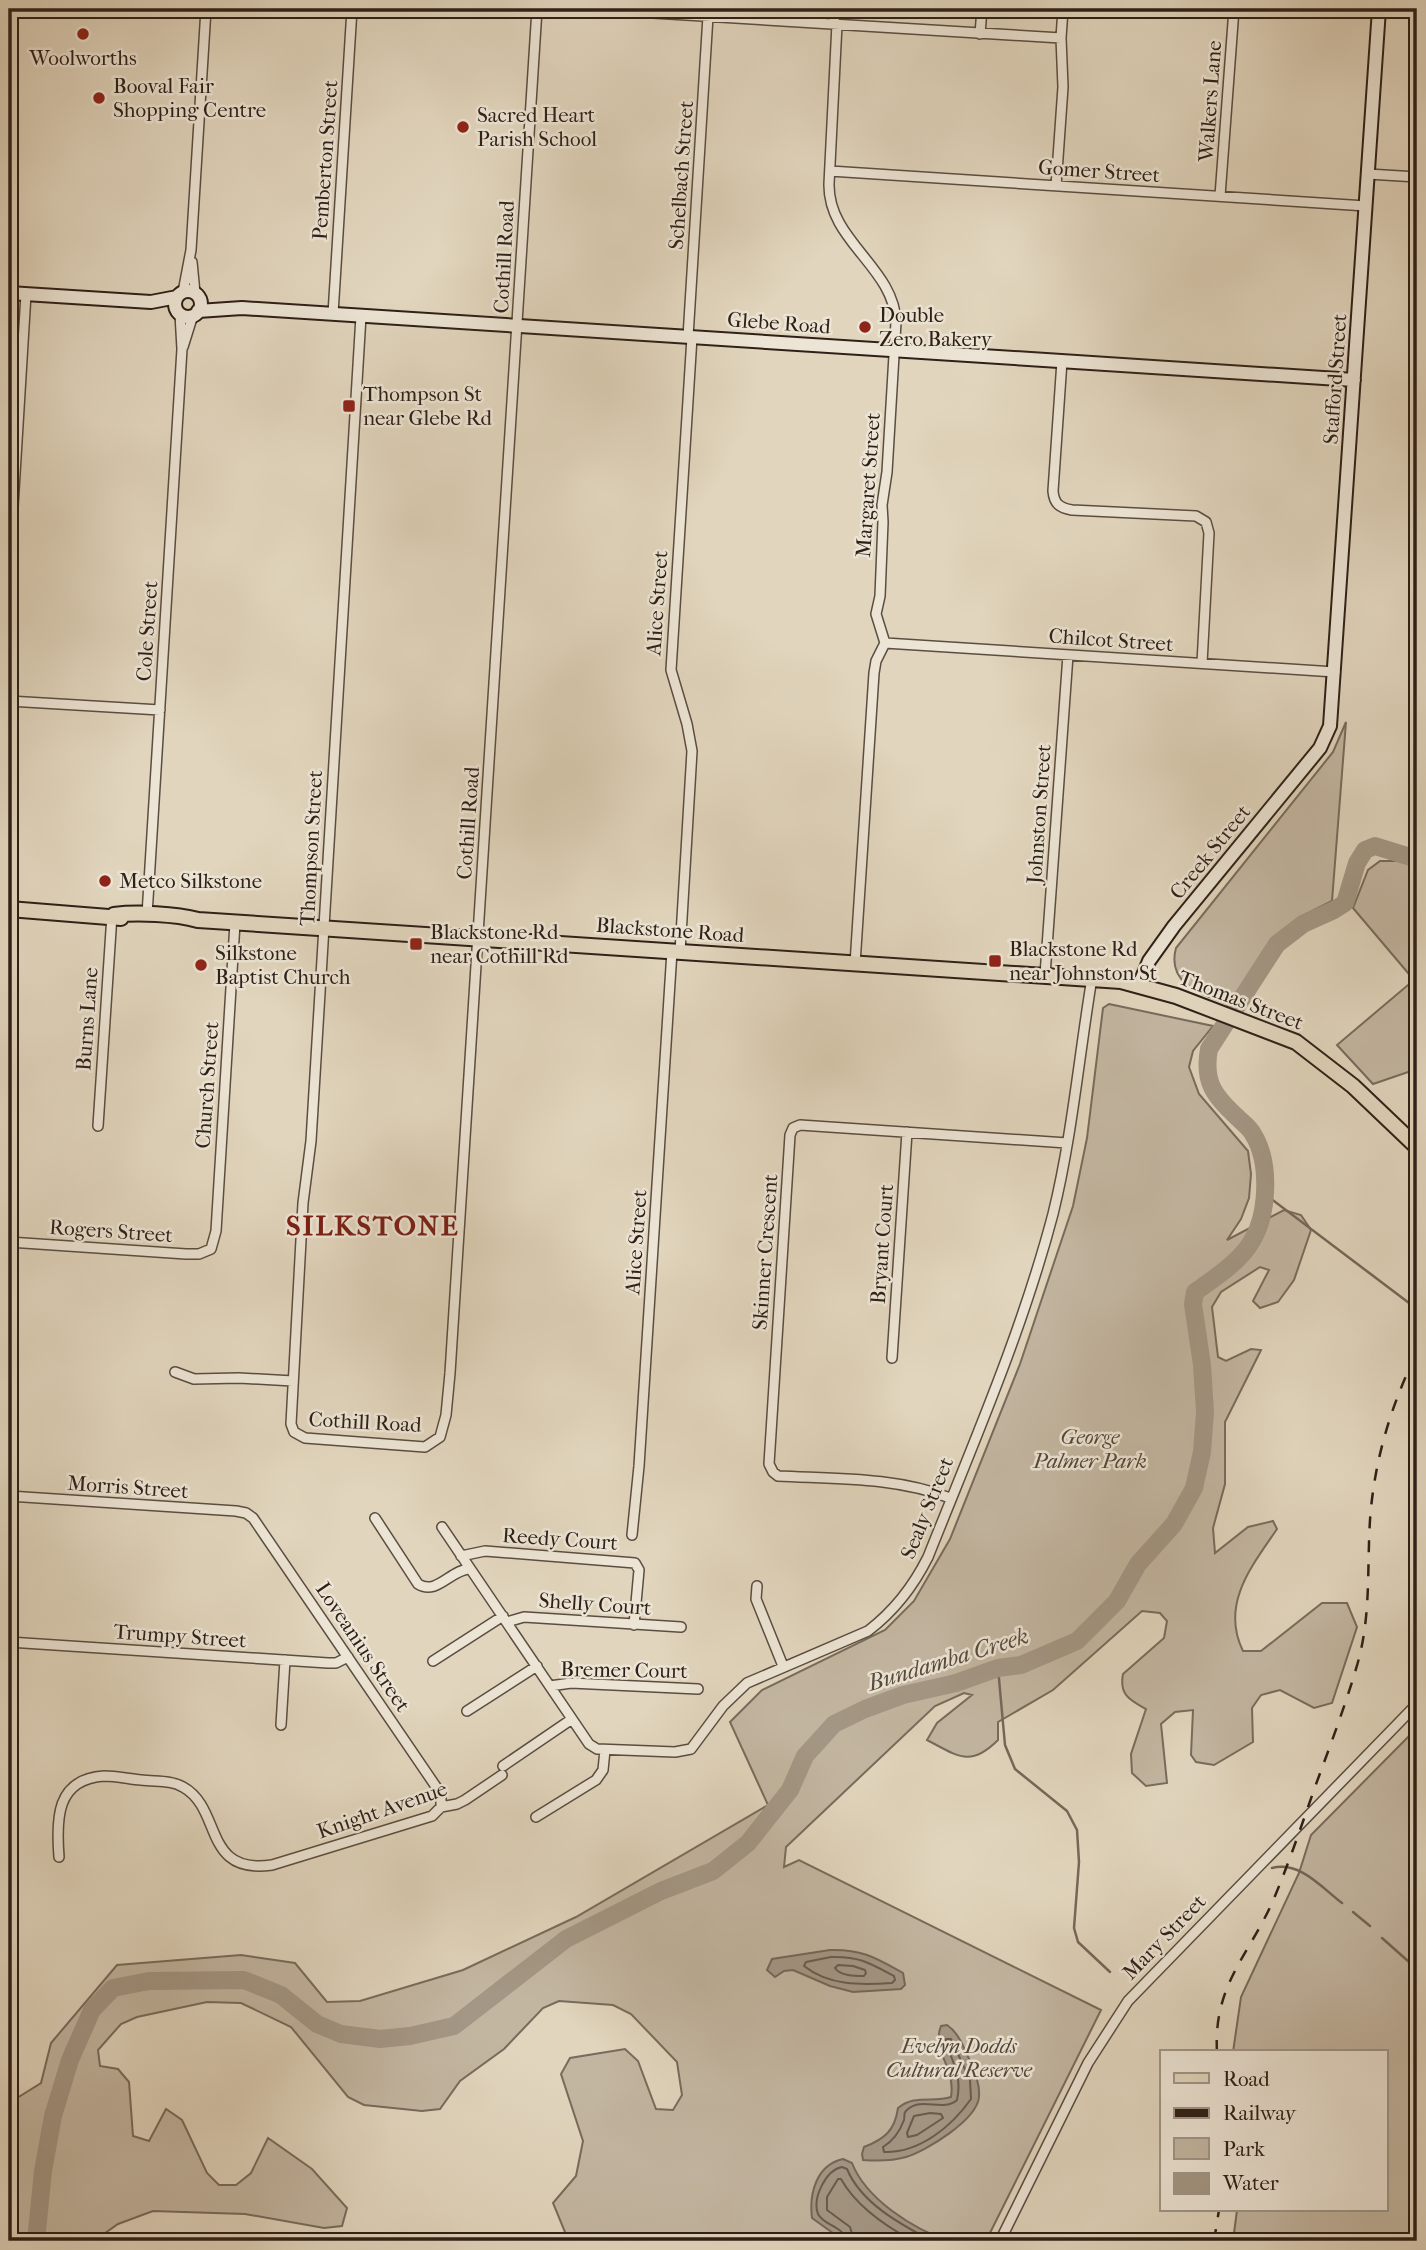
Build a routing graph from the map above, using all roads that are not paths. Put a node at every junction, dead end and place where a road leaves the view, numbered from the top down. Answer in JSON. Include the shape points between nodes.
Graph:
{"nodes":[{"id":1,"x":206,"y":9,"type":"edge"},
{"id":2,"x":352,"y":9,"type":"edge"},
{"id":3,"x":537,"y":9,"type":"edge"},
{"id":4,"x":587,"y":9,"type":"edge"},
{"id":5,"x":835,"y":9,"type":"edge"},
{"id":6,"x":982,"y":9,"type":"edge"},
{"id":7,"x":1063,"y":9,"type":"edge"},
{"id":8,"x":1234,"y":9,"type":"edge"},
{"id":9,"x":1379,"y":9,"type":"edge"},
{"id":10,"x":688,"y":12,"type":"edge"},
{"id":11,"x":708,"y":16,"type":"junction"},
{"id":12,"x":836,"y":24,"type":"junction"},
{"id":13,"x":980,"y":34,"type":"junction"},
{"id":14,"x":1061,"y":38,"type":"junction"},
{"id":15,"x":830,"y":171,"type":"junction"},
{"id":16,"x":1368,"y":174,"type":"junction"},
{"id":17,"x":1417,"y":177,"type":"edge"},
{"id":18,"x":1056,"y":186,"type":"junction"},
{"id":19,"x":1220,"y":196,"type":"junction"},
{"id":20,"x":1366,"y":206,"type":"junction"},
{"id":21,"x":9,"y":292,"type":"edge"},
{"id":22,"x":26,"y":294,"type":"junction"},
{"id":23,"x":188,"y":304,"type":"junction"},
{"id":24,"x":333,"y":314,"type":"junction"},
{"id":25,"x":361,"y":316,"type":"junction"},
{"id":26,"x":518,"y":326,"type":"junction"},
{"id":27,"x":690,"y":337,"type":"junction"},
{"id":28,"x":895,"y":350,"type":"junction"},
{"id":29,"x":1062,"y":361,"type":"junction"},
{"id":30,"x":1354,"y":380,"type":"junction"},
{"id":31,"x":9,"y":572,"type":"edge"},
{"id":32,"x":885,"y":643,"type":"junction"},
{"id":33,"x":1068,"y":655,"type":"junction"},
{"id":34,"x":1202,"y":663,"type":"junction"},
{"id":35,"x":1335,"y":672,"type":"junction"},
{"id":36,"x":9,"y":701,"type":"edge"},
{"id":37,"x":160,"y":710,"type":"junction"},
{"id":38,"x":1320,"y":748,"type":"joint"},
{"id":39,"x":9,"y":908,"type":"edge"},
{"id":40,"x":113,"y":915,"type":"junction"},
{"id":41,"x":147,"y":915,"type":"junction"},
{"id":42,"x":198,"y":920,"type":"junction"},
{"id":43,"x":235,"y":923,"type":"junction"},
{"id":44,"x":324,"y":929,"type":"junction"},
{"id":45,"x":478,"y":939,"type":"junction"},
{"id":46,"x":676,"y":952,"type":"junction"},
{"id":47,"x":855,"y":964,"type":"junction"},
{"id":48,"x":1045,"y":975,"type":"junction"},
{"id":49,"x":1092,"y":978,"type":"junction"},
{"id":50,"x":1139,"y":985,"type":"junction"},
{"id":51,"x":98,"y":1126,"type":"dead end"},
{"id":52,"x":907,"y":1132,"type":"junction"},
{"id":53,"x":1067,"y":1143,"type":"junction"},
{"id":54,"x":1417,"y":1147,"type":"edge"},
{"id":55,"x":9,"y":1242,"type":"edge"},
{"id":56,"x":211,"y":1249,"type":"joint"},
{"id":57,"x":892,"y":1358,"type":"dead end"},
{"id":58,"x":176,"y":1372,"type":"dead end"},
{"id":59,"x":293,"y":1381,"type":"junction"},
{"id":60,"x":9,"y":1496,"type":"edge"},
{"id":61,"x":950,"y":1498,"type":"junction"},
{"id":62,"x":246,"y":1513,"type":"joint"},
{"id":63,"x":375,"y":1518,"type":"dead end"},
{"id":64,"x":442,"y":1527,"type":"dead end"},
{"id":65,"x":632,"y":1535,"type":"dead end"},
{"id":66,"x":461,"y":1556,"type":"junction"},
{"id":67,"x":470,"y":1569,"type":"junction"},
{"id":68,"x":757,"y":1586,"type":"dead end"},
{"id":69,"x":505,"y":1619,"type":"junction"},
{"id":70,"x":634,"y":1625,"type":"junction"},
{"id":71,"x":681,"y":1627,"type":"dead end"},
{"id":72,"x":9,"y":1642,"type":"edge"},
{"id":73,"x":348,"y":1657,"type":"junction"},
{"id":74,"x":285,"y":1660,"type":"junction"},
{"id":75,"x":433,"y":1661,"type":"dead end"},
{"id":76,"x":537,"y":1666,"type":"junction"},
{"id":77,"x":783,"y":1666,"type":"junction"},
{"id":78,"x":550,"y":1686,"type":"junction"},
{"id":79,"x":698,"y":1689,"type":"dead end"},
{"id":80,"x":1417,"y":1704,"type":"edge"},
{"id":81,"x":467,"y":1711,"type":"dead end"},
{"id":82,"x":572,"y":1719,"type":"junction"},
{"id":83,"x":281,"y":1725,"type":"dead end"},
{"id":84,"x":605,"y":1750,"type":"junction"},
{"id":85,"x":441,"y":1807,"type":"junction"},
{"id":86,"x":536,"y":1816,"type":"dead end"},
{"id":87,"x":59,"y":1857,"type":"dead end"},
{"id":88,"x":1000,"y":2241,"type":"edge"}],
"edges":[{"from":1,"to":23,"type":"street","name":"Cole Street"},
{"from":2,"to":24,"type":"street","name":"Pemberton Street"},
{"from":3,"to":26,"type":"street","name":"Cothill Road"},
{"from":4,"to":10,"type":"street"},
{"from":5,"to":12,"type":"street","name":"Margaret Street"},
{"from":6,"to":13,"type":"street"},
{"from":7,"to":14,"type":"street"},
{"from":8,"to":19,"type":"street","name":"Walkers Lane"},
{"from":9,"to":16,"type":"street","name":"Stafford Street"},
{"from":10,"to":11,"type":"street"},
{"from":11,"to":12,"type":"street"},
{"from":11,"to":27,"type":"street","name":"Schelbach Street"},
{"from":12,"to":13,"type":"street"},
{"from":12,"to":15,"type":"street","name":"Margaret Street"},
{"from":13,"to":14,"type":"street"},
{"from":14,"to":18,"type":"street","via":[[1063,87]]},
{"from":15,"to":18,"type":"street","name":"Gomer Street"},
{"from":15,"to":28,"type":"street","name":"Margaret Street","via":[[829,195],[835,215],[892,298]]},
{"from":16,"to":17,"type":"street"},
{"from":16,"to":20,"type":"street","name":"Stafford Street"},
{"from":18,"to":19,"type":"street","name":"Gomer Street"},
{"from":19,"to":20,"type":"street","name":"Gomer Street"},
{"from":20,"to":30,"type":"street","name":"Stafford Street"},
{"from":21,"to":22,"type":"street","name":"Glebe Road"},
{"from":22,"to":23,"type":"street","name":"Glebe Road"},
{"from":22,"to":31,"type":"street"},
{"from":23,"to":24,"type":"street","name":"Glebe Road"},
{"from":23,"to":37,"type":"street","name":"Cole Street"},
{"from":24,"to":25,"type":"street","name":"Glebe Road"},
{"from":25,"to":26,"type":"street","name":"Glebe Road"},
{"from":25,"to":44,"type":"street","name":"Thompson Street"},
{"from":26,"to":27,"type":"street","name":"Glebe Road"},
{"from":26,"to":45,"type":"street","name":"Cothill Road"},
{"from":27,"to":28,"type":"street","name":"Glebe Road"},
{"from":27,"to":46,"type":"street","name":"Alice Street","via":[[671,670],[692,751]]},
{"from":28,"to":29,"type":"street","name":"Glebe Road"},
{"from":28,"to":32,"type":"street","name":"Margaret Street","via":[[876,614]]},
{"from":29,"to":30,"type":"street","name":"Glebe Road"},
{"from":29,"to":34,"type":"street","via":[[1055,500],[1072,510],[1204,520],[1209,533]]},
{"from":30,"to":35,"type":"street","name":"Stafford Street"},
{"from":32,"to":33,"type":"street","name":"Chilcot Street"},
{"from":32,"to":47,"type":"street","via":[[874,673]]},
{"from":33,"to":34,"type":"street","name":"Chilcot Street"},
{"from":33,"to":48,"type":"street","name":"Johnston Street"},
{"from":34,"to":35,"type":"street","name":"Chilcot Street"},
{"from":35,"to":38,"type":"street","name":"Stafford Street","via":[[1332,721]]},
{"from":36,"to":37,"type":"street"},
{"from":37,"to":41,"type":"street","name":"Cole Street"},
{"from":38,"to":50,"type":"street","name":"Creek Street","via":[[1174,926],[1149,961]]},
{"from":39,"to":40,"type":"main road","name":"Blackstone Road"},
{"from":40,"to":41,"type":"main road","name":"Blackstone Road"},
{"from":40,"to":42,"type":"main road","name":"Blackstone Road","via":[[187,923]]},
{"from":40,"to":51,"type":"street","name":"Burns Lane"},
{"from":41,"to":42,"type":"main road","name":"Blackstone Road"},
{"from":42,"to":43,"type":"main road","name":"Blackstone Road"},
{"from":43,"to":44,"type":"main road","name":"Blackstone Road"},
{"from":43,"to":56,"type":"street","name":"Church Street","via":[[216,1231]]},
{"from":44,"to":45,"type":"main road","name":"Blackstone Road"},
{"from":44,"to":59,"type":"street","name":"Thompson Street"},
{"from":45,"to":46,"type":"main road","name":"Blackstone Road"},
{"from":45,"to":59,"type":"street","name":"Cothill Road","via":[[450,1373],[440,1437],[425,1447],[298,1436],[291,1424]]},
{"from":46,"to":47,"type":"main road","name":"Blackstone Road"},
{"from":46,"to":65,"type":"street","name":"Alice Street"},
{"from":47,"to":48,"type":"main road","name":"Blackstone Road"},
{"from":48,"to":49,"type":"main road","name":"Blackstone Road"},
{"from":49,"to":50,"type":"main road","name":"Blackstone Road"},
{"from":49,"to":53,"type":"street","name":"Sealy Street"},
{"from":50,"to":54,"type":"main road","name":"Thomas Street","via":[[1296,1042],[1327,1063]]},
{"from":52,"to":53,"type":"street","name":"Skinner Crescent"},
{"from":52,"to":57,"type":"street","name":"Bryant Court"},
{"from":52,"to":61,"type":"street","name":"Skinner Crescent","via":[[800,1125],[790,1135],[769,1464],[778,1476],[897,1483]]},
{"from":53,"to":61,"type":"street","name":"Sealy Street","via":[[1053,1212],[1020,1325]]},
{"from":55,"to":56,"type":"street","name":"Rogers Street","via":[[186,1254]]},
{"from":58,"to":59,"type":"street","via":[[194,1379]]},
{"from":60,"to":62,"type":"street","name":"Morris Street"},
{"from":61,"to":77,"type":"street","name":"Sealy Street","via":[[920,1572],[882,1621]]},
{"from":62,"to":73,"type":"street","name":"Loveanius Street"},
{"from":63,"to":67,"type":"street","via":[[425,1588]]},
{"from":64,"to":66,"type":"street"},
{"from":66,"to":67,"type":"street"},
{"from":66,"to":70,"type":"street","name":"Reedy Court","via":[[485,1551],[635,1563],[639,1570]]},
{"from":67,"to":69,"type":"street"},
{"from":68,"to":77,"type":"street","via":[[756,1600]]},
{"from":69,"to":70,"type":"street","name":"Shelly Court"},
{"from":69,"to":75,"type":"street"},
{"from":69,"to":76,"type":"street"},
{"from":70,"to":71,"type":"street","name":"Shelly Court"},
{"from":72,"to":74,"type":"street","name":"Trumpy Street"},
{"from":73,"to":74,"type":"street","name":"Trumpy Street","via":[[336,1663]]},
{"from":73,"to":85,"type":"street","name":"Loveanius Street","via":[[441,1794]]},
{"from":74,"to":83,"type":"street"},
{"from":76,"to":78,"type":"street"},
{"from":76,"to":81,"type":"street"},
{"from":77,"to":84,"type":"street","name":"Sealy Street","via":[[747,1683],[691,1749]]},
{"from":78,"to":79,"type":"street","name":"Bremer Court"},
{"from":78,"to":82,"type":"street"},
{"from":80,"to":88,"type":"street","name":"Mary Street","via":[[1128,2001],[1088,2063]]},
{"from":82,"to":84,"type":"street","via":[[589,1744]]},
{"from":82,"to":85,"type":"street","name":"Knight Avenue","via":[[465,1800]]},
{"from":84,"to":86,"type":"street","via":[[603,1770],[596,1780]]},
{"from":85,"to":87,"type":"street","name":"Knight Avenue","via":[[432,1816],[272,1865],[247,1866],[222,1848],[185,1787],[106,1776],[80,1782],[63,1799],[57,1833]]}]}
